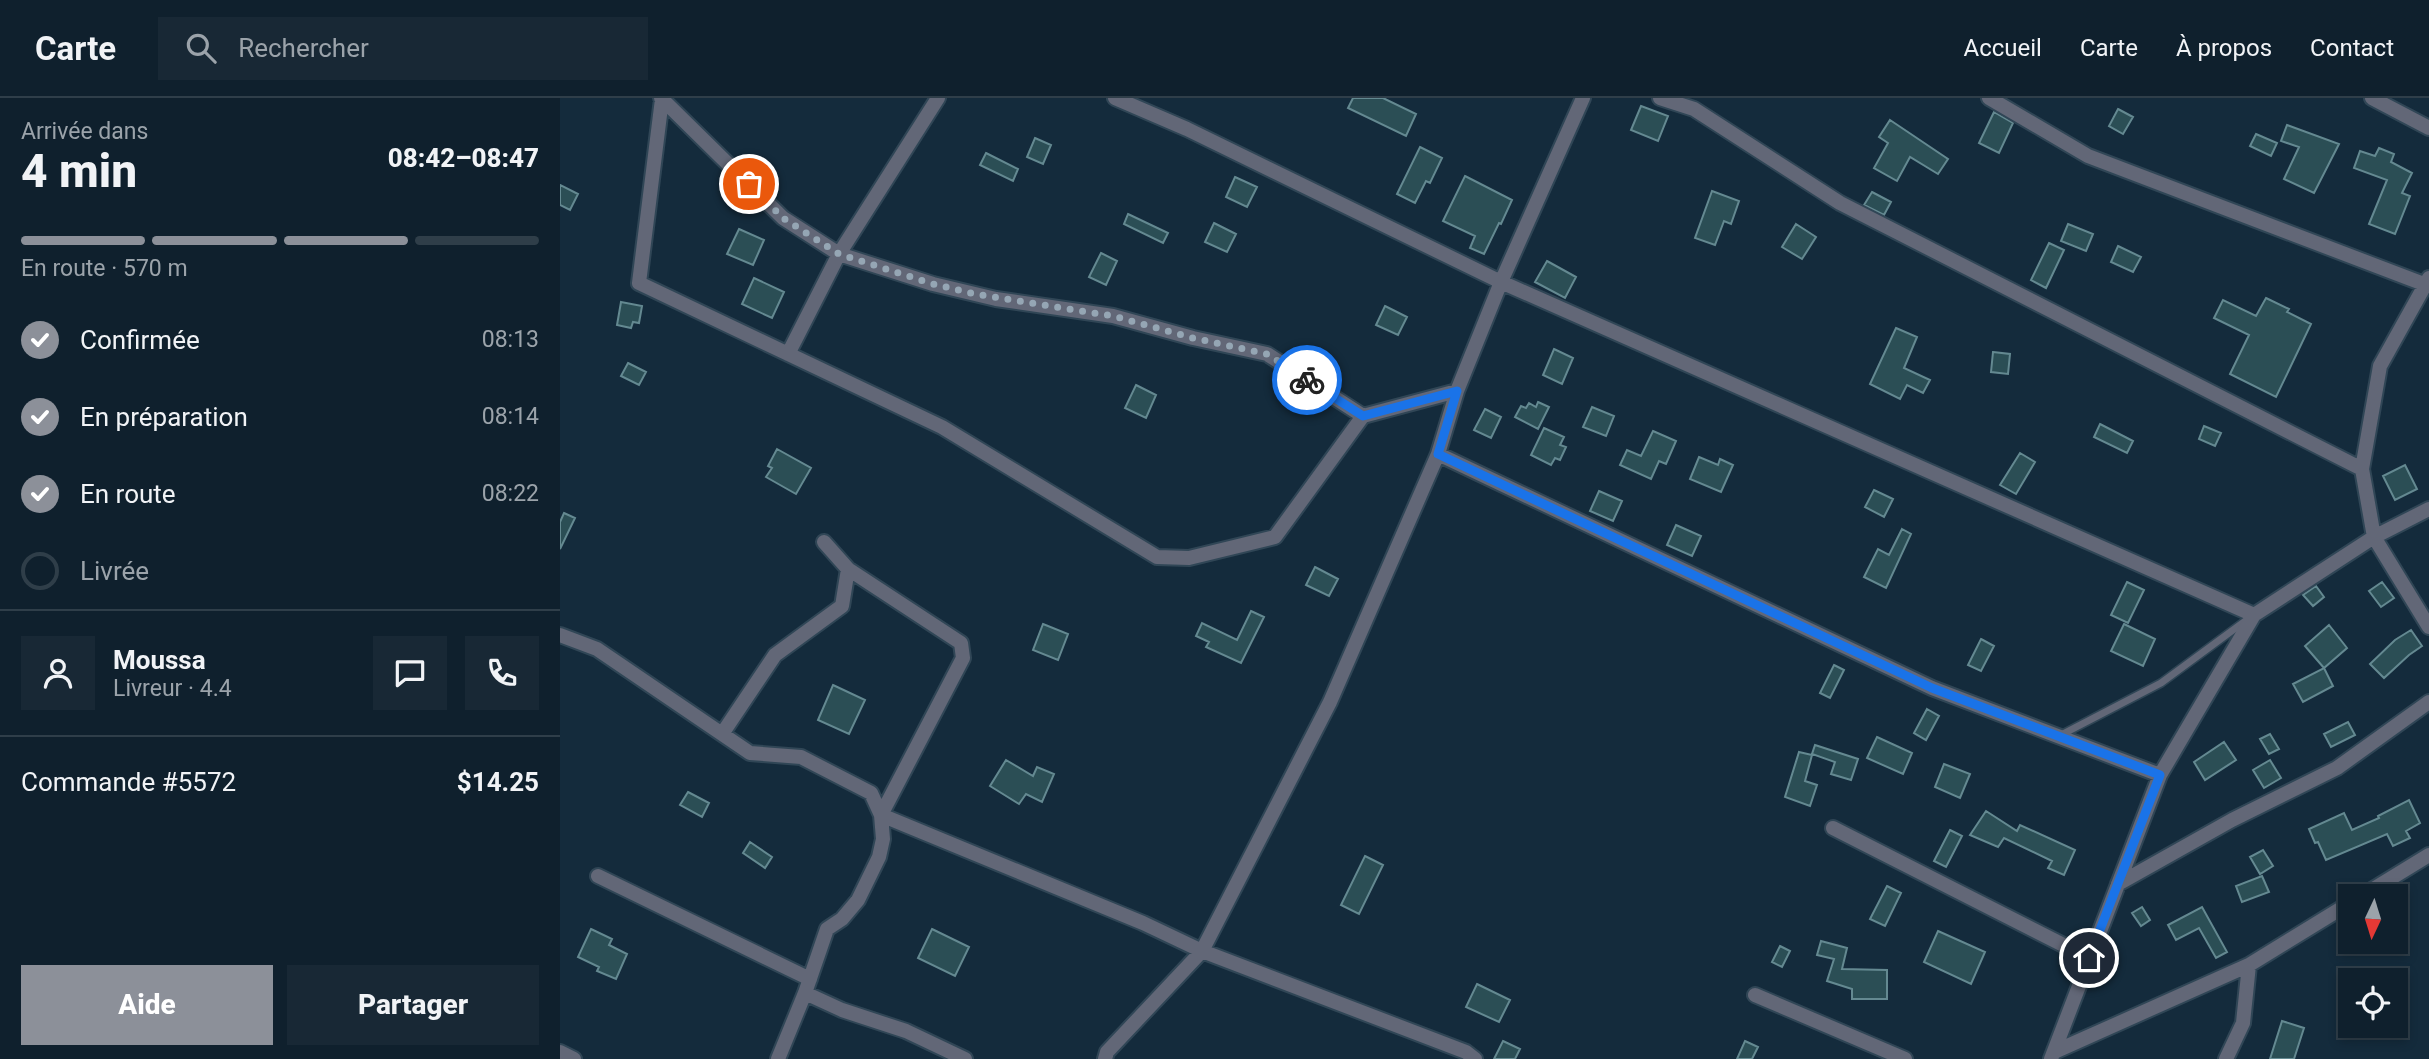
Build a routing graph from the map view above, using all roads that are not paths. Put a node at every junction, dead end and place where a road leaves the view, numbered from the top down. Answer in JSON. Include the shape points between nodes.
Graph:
{"nodes":[{"id":1,"x":937,"y":98,"type":"edge"},
{"id":2,"x":1115,"y":98,"type":"edge"},
{"id":3,"x":1583,"y":98,"type":"edge"},
{"id":4,"x":1660,"y":98,"type":"edge"},
{"id":5,"x":1989,"y":98,"type":"edge"},
{"id":6,"x":2372,"y":98,"type":"edge"},
{"id":7,"x":661,"y":99,"type":"edge"},
{"id":8,"x":2429,"y":128,"type":"edge"},
{"id":9,"x":839,"y":254,"type":"junction"},
{"id":10,"x":1501,"y":282,"type":"junction"},
{"id":11,"x":2428,"y":283,"type":"edge"},
{"id":12,"x":788,"y":354,"type":"junction"},
{"id":13,"x":1457,"y":391,"type":"junction"},
{"id":14,"x":1363,"y":416,"type":"junction"},
{"id":15,"x":1438,"y":454,"type":"junction"},
{"id":16,"x":2362,"y":469,"type":"junction"},
{"id":17,"x":2429,"y":509,"type":"edge"},
{"id":18,"x":2374,"y":537,"type":"junction"},
{"id":19,"x":824,"y":542,"type":"dead end"},
{"id":20,"x":848,"y":569,"type":"junction"},
{"id":21,"x":2254,"y":615,"type":"junction"},
{"id":22,"x":2429,"y":628,"type":"edge"},
{"id":23,"x":560,"y":635,"type":"edge"},
{"id":24,"x":2429,"y":702,"type":"edge"},
{"id":25,"x":722,"y":734,"type":"junction"},
{"id":26,"x":2058,"y":736,"type":"junction"},
{"id":27,"x":2160,"y":775,"type":"junction"},
{"id":28,"x":881,"y":815,"type":"junction"},
{"id":29,"x":1833,"y":828,"type":"dead end"},
{"id":30,"x":2429,"y":855,"type":"edge"},
{"id":31,"x":598,"y":876,"type":"dead end"},
{"id":32,"x":2118,"y":884,"type":"junction"},
{"id":33,"x":2382,"y":884,"type":"edge"},
{"id":34,"x":2338,"y":911,"type":"edge"},
{"id":35,"x":1202,"y":951,"type":"junction"},
{"id":36,"x":2089,"y":958,"type":"junction"},
{"id":37,"x":2249,"y":965,"type":"junction"},
{"id":38,"x":808,"y":986,"type":"junction"},
{"id":39,"x":1755,"y":995,"type":"dead end"},
{"id":40,"x":560,"y":1052,"type":"edge"},
{"id":41,"x":2053,"y":1055,"type":"edge"},
{"id":42,"x":574,"y":1059,"type":"edge"},
{"id":43,"x":778,"y":1059,"type":"edge"},
{"id":44,"x":965,"y":1059,"type":"edge"},
{"id":45,"x":1105,"y":1059,"type":"edge"},
{"id":46,"x":1475,"y":1059,"type":"edge"},
{"id":47,"x":1905,"y":1059,"type":"edge"},
{"id":48,"x":2226,"y":1059,"type":"edge"}],
"edges":[{"from":1,"to":9,"type":"street"},
{"from":2,"to":10,"type":"street"},
{"from":3,"to":10,"type":"street"},
{"from":4,"to":16,"type":"street","via":[[1694,109],[1840,203]]},
{"from":5,"to":11,"type":"street","via":[[2088,156]]},
{"from":6,"to":8,"type":"street"},
{"from":7,"to":9,"type":"street","via":[[783,218]]},
{"from":7,"to":12,"type":"street","via":[[639,283]]},
{"from":9,"to":12,"type":"street"},
{"from":9,"to":14,"type":"street","via":[[996,299],[1113,316],[1267,354]]},
{"from":10,"to":13,"type":"street"},
{"from":10,"to":21,"type":"street"},
{"from":11,"to":16,"type":"street","via":[[2380,366]]},
{"from":12,"to":14,"type":"street","via":[[942,427],[1157,557],[1188,558],[1275,537]]},
{"from":13,"to":14,"type":"street"},
{"from":13,"to":15,"type":"street"},
{"from":15,"to":26,"type":"street","via":[[1932,688]]},
{"from":15,"to":35,"type":"street","via":[[1330,702]]},
{"from":16,"to":18,"type":"street"},
{"from":17,"to":18,"type":"street"},
{"from":18,"to":21,"type":"street"},
{"from":18,"to":22,"type":"street"},
{"from":19,"to":20,"type":"street"},
{"from":20,"to":25,"type":"street","via":[[842,606],[775,655]]},
{"from":20,"to":28,"type":"street","via":[[961,643],[963,658]]},
{"from":21,"to":26,"type":"lane","via":[[2161,683]]},
{"from":21,"to":27,"type":"street"},
{"from":23,"to":25,"type":"street","via":[[597,649]]},
{"from":24,"to":32,"type":"street","via":[[2337,768]]},
{"from":25,"to":28,"type":"street","via":[[750,753],[801,757],[872,793]]},
{"from":26,"to":27,"type":"street"},
{"from":27,"to":32,"type":"street"},
{"from":28,"to":35,"type":"street"},
{"from":28,"to":38,"type":"street","via":[[883,839],[878,857],[858,901],[827,929]]},
{"from":29,"to":36,"type":"street"},
{"from":30,"to":33,"type":"street"},
{"from":31,"to":38,"type":"street"},
{"from":32,"to":36,"type":"street"},
{"from":34,"to":37,"type":"street"},
{"from":35,"to":45,"type":"street"},
{"from":35,"to":46,"type":"street"},
{"from":36,"to":41,"type":"street"},
{"from":37,"to":41,"type":"street"},
{"from":37,"to":48,"type":"street","via":[[2243,1023]]},
{"from":38,"to":43,"type":"street"},
{"from":38,"to":44,"type":"street","via":[[842,1010],[906,1031]]},
{"from":39,"to":47,"type":"street"},
{"from":40,"to":42,"type":"street"}]}
